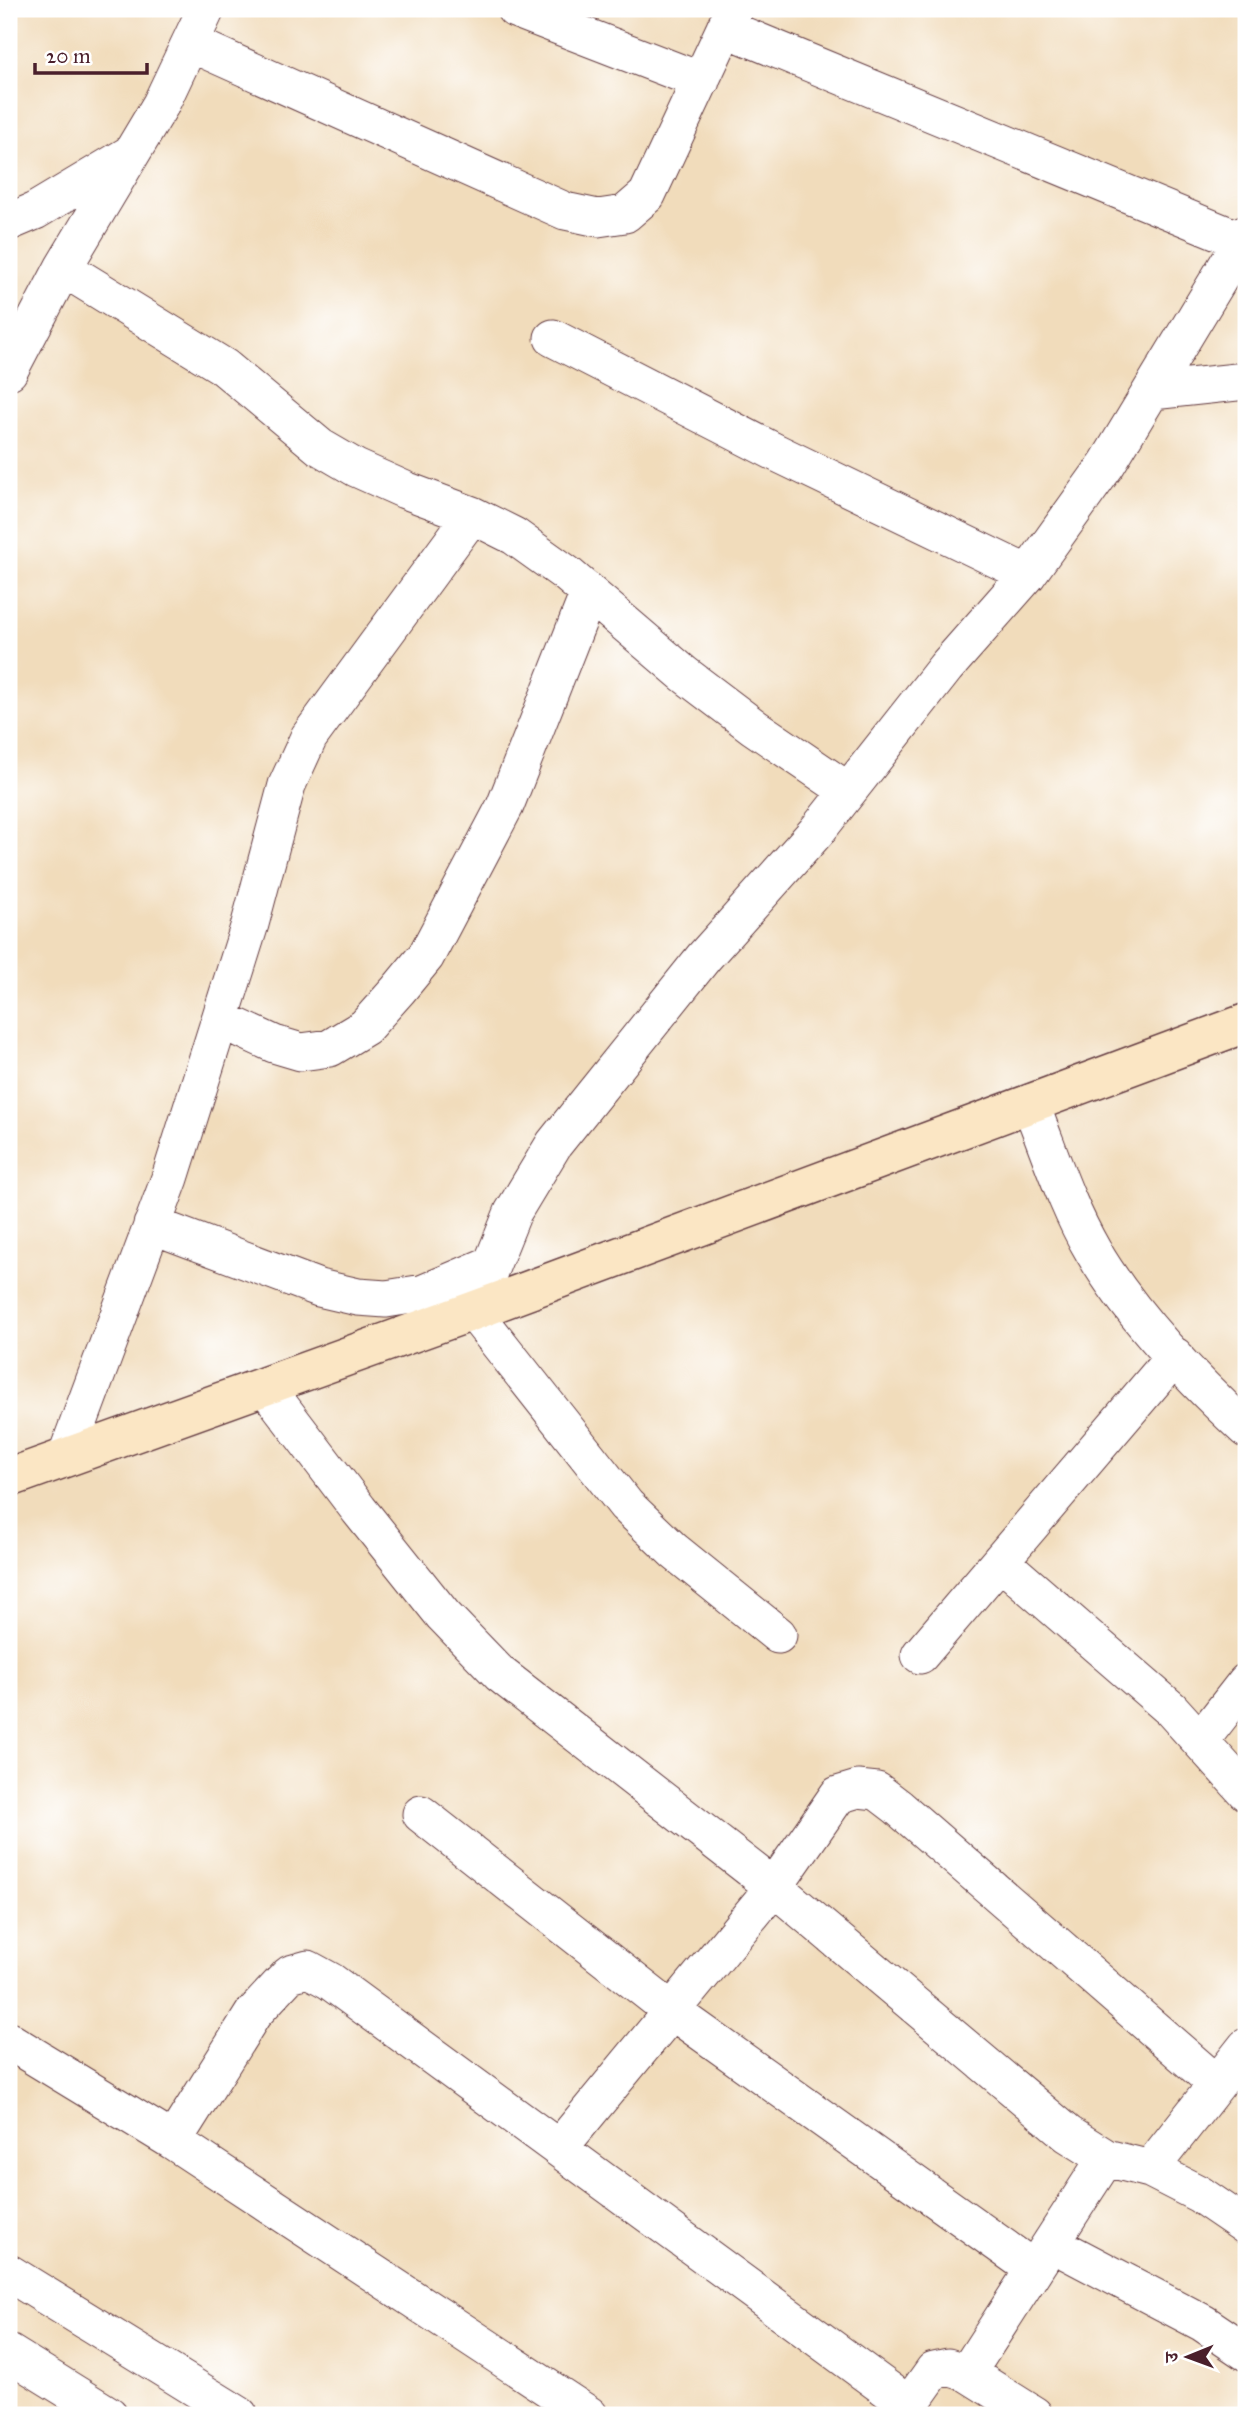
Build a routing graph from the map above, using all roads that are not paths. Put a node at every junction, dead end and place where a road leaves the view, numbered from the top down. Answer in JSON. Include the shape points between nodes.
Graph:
{"nodes":[{"id":1,"x":206,"y":9,"type":"edge"},
{"id":2,"x":515,"y":9,"type":"edge"},
{"id":3,"x":730,"y":18,"type":"edge"},
{"id":4,"x":190,"y":43,"type":"junction"},
{"id":5,"x":701,"y":81,"type":"junction"},
{"id":6,"x":131,"y":154,"type":"junction"},
{"id":7,"x":9,"y":222,"type":"edge"},
{"id":8,"x":1244,"y":237,"type":"edge"},
{"id":9,"x":64,"y":268,"type":"junction"},
{"id":10,"x":553,"y":338,"type":"dead end"},
{"id":11,"x":9,"y":371,"type":"edge"},
{"id":12,"x":1246,"y":381,"type":"edge"},
{"id":13,"x":1152,"y":391,"type":"junction"},
{"id":14,"x":472,"y":515,"type":"junction"},
{"id":15,"x":1028,"y":574,"type":"junction"},
{"id":16,"x":589,"y":593,"type":"junction"},
{"id":17,"x":848,"y":791,"type":"junction"},
{"id":18,"x":220,"y":1019,"type":"junction"},
{"id":19,"x":1246,"y":1023,"type":"edge"},
{"id":20,"x":1030,"y":1103,"type":"junction"},
{"id":21,"x":152,"y":1225,"type":"junction"},
{"id":22,"x":492,"y":1264,"type":"junction"},
{"id":23,"x":472,"y":1311,"type":"junction"},
{"id":24,"x":1175,"y":1356,"type":"junction"},
{"id":25,"x":265,"y":1385,"type":"junction"},
{"id":26,"x":1246,"y":1429,"type":"edge"},
{"id":27,"x":66,"y":1457,"type":"junction"},
{"id":28,"x":9,"y":1478,"type":"edge"},
{"id":29,"x":1000,"y":1562,"type":"junction"},
{"id":30,"x":778,"y":1635,"type":"dead end"},
{"id":31,"x":920,"y":1655,"type":"dead end"},
{"id":32,"x":1246,"y":1682,"type":"edge"},
{"id":33,"x":1200,"y":1741,"type":"junction"},
{"id":34,"x":1246,"y":1792,"type":"edge"},
{"id":35,"x":421,"y":1814,"type":"dead end"},
{"id":36,"x":774,"y":1887,"type":"junction"},
{"id":37,"x":672,"y":2011,"type":"junction"},
{"id":38,"x":9,"y":2041,"type":"edge"},
{"id":39,"x":1246,"y":2047,"type":"edge"},
{"id":40,"x":1217,"y":2084,"type":"junction"},
{"id":41,"x":173,"y":2140,"type":"junction"},
{"id":42,"x":559,"y":2148,"type":"junction"},
{"id":43,"x":1106,"y":2158,"type":"junction"},
{"id":44,"x":1150,"y":2169,"type":"junction"},
{"id":45,"x":1246,"y":2226,"type":"edge"},
{"id":46,"x":1043,"y":2256,"type":"junction"},
{"id":47,"x":9,"y":2273,"type":"edge"},
{"id":48,"x":1246,"y":2352,"type":"edge"},
{"id":49,"x":9,"y":2353,"type":"edge"},
{"id":50,"x":967,"y":2373,"type":"junction"},
{"id":51,"x":905,"y":2410,"type":"edge"},
{"id":52,"x":108,"y":2415,"type":"edge"},
{"id":53,"x":240,"y":2415,"type":"edge"},
{"id":54,"x":589,"y":2415,"type":"edge"},
{"id":55,"x":1034,"y":2415,"type":"edge"}],
"edges":[{"from":1,"to":4,"type":"street"},
{"from":2,"to":5,"type":"street"},
{"from":3,"to":5,"type":"street"},
{"from":3,"to":8,"type":"street"},
{"from":4,"to":5,"type":"street","via":[[565,211],[598,218],[625,214],[647,195]]},
{"from":4,"to":6,"type":"street"},
{"from":6,"to":7,"type":"street"},
{"from":6,"to":9,"type":"street"},
{"from":8,"to":13,"type":"street"},
{"from":9,"to":11,"type":"street"},
{"from":9,"to":14,"type":"street","via":[[224,367],[320,447],[405,490]]},
{"from":10,"to":15,"type":"street"},
{"from":12,"to":13,"type":"street"},
{"from":13,"to":15,"type":"street","via":[[1107,464]]},
{"from":14,"to":16,"type":"street","via":[[514,537]]},
{"from":14,"to":18,"type":"street","via":[[309,737],[287,785]]},
{"from":15,"to":17,"type":"street","via":[[946,667]]},
{"from":16,"to":17,"type":"street","via":[[754,727]]},
{"from":16,"to":18,"type":"street","via":[[505,806],[426,956],[398,990],[365,1027],[330,1048],[301,1052]]},
{"from":17,"to":22,"type":"street","via":[[704,957],[554,1144],[513,1212]]},
{"from":18,"to":21,"type":"street"},
{"from":19,"to":20,"type":"street"},
{"from":20,"to":23,"type":"street"},
{"from":20,"to":24,"type":"street","via":[[1074,1216],[1094,1252]]},
{"from":21,"to":22,"type":"street","via":[[319,1288],[358,1297],[386,1299],[424,1293]]},
{"from":21,"to":27,"type":"street"},
{"from":22,"to":23,"type":"street"},
{"from":23,"to":25,"type":"street"},
{"from":23,"to":30,"type":"street","via":[[626,1505],[674,1551]]},
{"from":24,"to":26,"type":"street"},
{"from":24,"to":29,"type":"street"},
{"from":25,"to":27,"type":"street"},
{"from":25,"to":36,"type":"street","via":[[443,1615],[484,1658],[528,1698]]},
{"from":27,"to":28,"type":"street"},
{"from":29,"to":31,"type":"street"},
{"from":29,"to":33,"type":"street","via":[[1171,1709]]},
{"from":32,"to":33,"type":"street"},
{"from":33,"to":34,"type":"street"},
{"from":35,"to":37,"type":"street"},
{"from":36,"to":37,"type":"street"},
{"from":36,"to":40,"type":"street","via":[[838,1796],[858,1789],[877,1791]]},
{"from":36,"to":43,"type":"street","via":[[1068,2134]]},
{"from":37,"to":42,"type":"street"},
{"from":37,"to":46,"type":"street"},
{"from":38,"to":41,"type":"street"},
{"from":39,"to":40,"type":"street"},
{"from":40,"to":44,"type":"street"},
{"from":41,"to":42,"type":"street","via":[[253,2014],[290,1974],[309,1969]]},
{"from":41,"to":54,"type":"street"},
{"from":42,"to":51,"type":"street"},
{"from":43,"to":44,"type":"street"},
{"from":43,"to":46,"type":"street"},
{"from":44,"to":45,"type":"street","via":[[1199,2194]]},
{"from":46,"to":48,"type":"street","via":[[1203,2323]]},
{"from":46,"to":50,"type":"street"},
{"from":47,"to":53,"type":"street"},
{"from":49,"to":52,"type":"street"},
{"from":50,"to":51,"type":"street","via":[[948,2367],[933,2371]]},
{"from":50,"to":55,"type":"street"}]}
